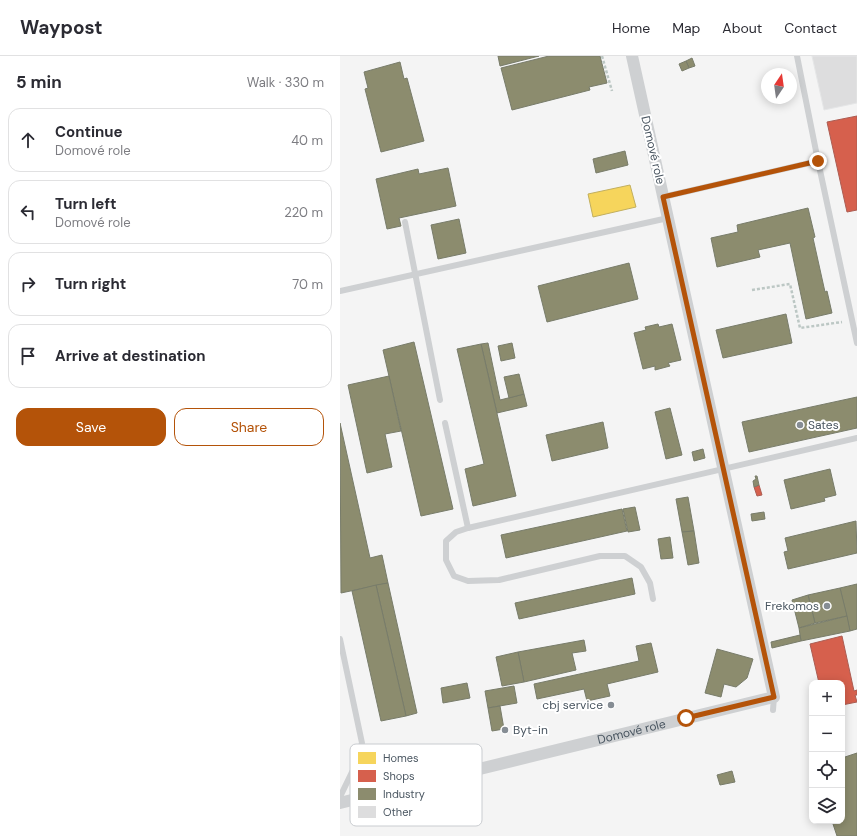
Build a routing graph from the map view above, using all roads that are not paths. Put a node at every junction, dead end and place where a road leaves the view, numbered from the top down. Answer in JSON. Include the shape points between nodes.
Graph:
{"nodes":[{"id":1,"x":632,"y":56,"type":"edge"},
{"id":2,"x":797,"y":56,"type":"edge"},
{"id":3,"x":818,"y":161,"type":"junction"},
{"id":4,"x":663,"y":197,"type":"junction"},
{"id":5,"x":668,"y":218,"type":"junction"},
{"id":6,"x":405,"y":222,"type":"dead end"},
{"id":7,"x":415,"y":274,"type":"junction"},
{"id":8,"x":340,"y":291,"type":"edge"},
{"id":9,"x":857,"y":343,"type":"edge"},
{"id":10,"x":440,"y":400,"type":"dead end"},
{"id":11,"x":445,"y":423,"type":"dead end"},
{"id":12,"x":857,"y":438,"type":"edge"},
{"id":13,"x":724,"y":469,"type":"junction"},
{"id":14,"x":468,"y":528,"type":"junction"},
{"id":15,"x":653,"y":599,"type":"dead end"},
{"id":16,"x":340,"y":639,"type":"edge"},
{"id":17,"x":774,"y":697,"type":"junction"},
{"id":18,"x":774,"y":710,"type":"dead end"},
{"id":19,"x":362,"y":744,"type":"edge"},
{"id":20,"x":482,"y":768,"type":"edge"},
{"id":21,"x":350,"y":776,"type":"edge"},
{"id":22,"x":340,"y":797,"type":"edge"},
{"id":23,"x":350,"y":801,"type":"edge"},
{"id":24,"x":340,"y":803,"type":"edge"}],
"edges":[{"from":1,"to":4,"type":"street","name":"Domové role"},
{"from":2,"to":3,"type":"lane"},
{"from":3,"to":4,"type":"lane"},
{"from":3,"to":9,"type":"lane"},
{"from":4,"to":5,"type":"street","name":"Domové role"},
{"from":5,"to":7,"type":"lane"},
{"from":5,"to":13,"type":"street","name":"Domové role"},
{"from":6,"to":7,"type":"lane"},
{"from":7,"to":8,"type":"lane"},
{"from":7,"to":10,"type":"lane"},
{"from":11,"to":14,"type":"lane"},
{"from":12,"to":13,"type":"lane"},
{"from":13,"to":14,"type":"lane"},
{"from":13,"to":17,"type":"street","name":"Domové role"},
{"from":14,"to":15,"type":"lane","via":[[456,532],[446,541],[446,560],[454,576],[468,581],[499,580],[600,556],[625,556],[640,567],[650,583]]},
{"from":16,"to":19,"type":"lane"},
{"from":17,"to":18,"type":"lane"},
{"from":17,"to":20,"type":"street","name":"Domové role"},
{"from":21,"to":22,"type":"lane"},
{"from":23,"to":24,"type":"street","name":"Domové role"}]}
